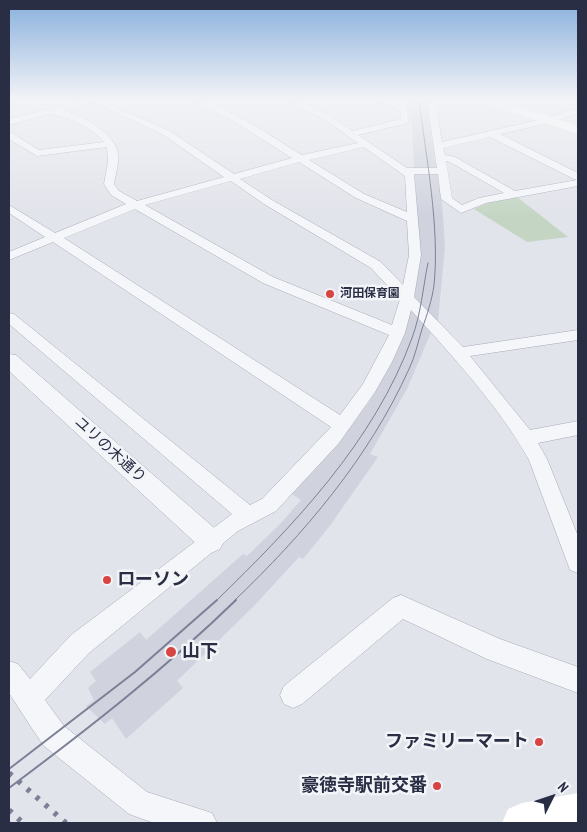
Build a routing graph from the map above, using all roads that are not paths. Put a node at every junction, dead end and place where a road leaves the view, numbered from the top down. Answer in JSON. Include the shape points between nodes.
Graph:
{"nodes":[{"id":1,"x":16,"y":139,"type":"edge"},
{"id":2,"x":105,"y":139,"type":"edge"},
{"id":3,"x":174,"y":139,"type":"edge"},
{"id":4,"x":267,"y":139,"type":"edge"},
{"id":5,"x":357,"y":139,"type":"edge"},
{"id":6,"x":437,"y":139,"type":"edge"},
{"id":7,"x":467,"y":139,"type":"edge"},
{"id":8,"x":502,"y":139,"type":"edge"},
{"id":9,"x":110,"y":144,"type":"junction"},
{"id":10,"x":365,"y":144,"type":"junction"},
{"id":11,"x":438,"y":146,"type":"junction"},
{"id":12,"x":440,"y":158,"type":"junction"},
{"id":13,"x":299,"y":159,"type":"junction"},
{"id":14,"x":405,"y":171,"type":"junction"},
{"id":15,"x":442,"y":171,"type":"junction"},
{"id":16,"x":232,"y":177,"type":"junction"},
{"id":17,"x":578,"y":177,"type":"edge"},
{"id":18,"x":578,"y":183,"type":"edge"},
{"id":19,"x":513,"y":194,"type":"junction"},
{"id":20,"x":134,"y":205,"type":"junction"},
{"id":21,"x":9,"y":208,"type":"edge"},
{"id":22,"x":414,"y":220,"type":"junction"},
{"id":23,"x":54,"y":237,"type":"junction"},
{"id":24,"x":9,"y":256,"type":"edge"},
{"id":25,"x":407,"y":299,"type":"junction"},
{"id":26,"x":9,"y":317,"type":"edge"},
{"id":27,"x":397,"y":333,"type":"junction"},
{"id":28,"x":578,"y":335,"type":"edge"},
{"id":29,"x":459,"y":353,"type":"junction"},
{"id":30,"x":9,"y":360,"type":"edge"},
{"id":31,"x":342,"y":426,"type":"junction"},
{"id":32,"x":578,"y":428,"type":"edge"},
{"id":33,"x":526,"y":438,"type":"junction"},
{"id":34,"x":248,"y":515,"type":"junction"},
{"id":35,"x":572,"y":528,"type":"edge"},
{"id":36,"x":211,"y":540,"type":"junction"},
{"id":37,"x":578,"y":563,"type":"edge"},
{"id":38,"x":9,"y":673,"type":"edge"},
{"id":39,"x":578,"y":680,"type":"edge"},
{"id":40,"x":293,"y":695,"type":"dead end"},
{"id":41,"x":29,"y":698,"type":"junction"},
{"id":42,"x":578,"y":813,"type":"edge"},
{"id":43,"x":202,"y":823,"type":"edge"},
{"id":44,"x":522,"y":823,"type":"edge"}],
"edges":[{"from":1,"to":9,"type":"street","via":[[37,154]]},
{"from":2,"to":9,"type":"street"},
{"from":3,"to":16,"type":"street"},
{"from":4,"to":13,"type":"street"},
{"from":5,"to":10,"type":"street"},
{"from":6,"to":11,"type":"street"},
{"from":7,"to":11,"type":"street"},
{"from":8,"to":17,"type":"street"},
{"from":9,"to":20,"type":"street","via":[[113,159],[108,184],[115,193]]},
{"from":10,"to":13,"type":"street"},
{"from":10,"to":14,"type":"street"},
{"from":11,"to":12,"type":"street"},
{"from":12,"to":15,"type":"street"},
{"from":12,"to":19,"type":"street","via":[[452,159]]},
{"from":13,"to":16,"type":"street"},
{"from":13,"to":22,"type":"street","via":[[360,196]]},
{"from":14,"to":15,"type":"street"},
{"from":14,"to":22,"type":"street","via":[[410,175]]},
{"from":15,"to":19,"type":"street","via":[[447,199],[461,210],[483,200]]},
{"from":16,"to":20,"type":"street"},
{"from":16,"to":25,"type":"street","via":[[376,266]]},
{"from":18,"to":19,"type":"street"},
{"from":20,"to":23,"type":"street"},
{"from":20,"to":27,"type":"street","via":[[268,280]]},
{"from":21,"to":23,"type":"street"},
{"from":22,"to":25,"type":"street","via":[[415,255]]},
{"from":23,"to":24,"type":"street"},
{"from":23,"to":31,"type":"street"},
{"from":25,"to":27,"type":"street"},
{"from":25,"to":29,"type":"street"},
{"from":26,"to":34,"type":"street"},
{"from":27,"to":31,"type":"street","via":[[369,388]]},
{"from":28,"to":29,"type":"street"},
{"from":29,"to":33,"type":"street"},
{"from":30,"to":36,"type":"street","name":"ユリの木通り"},
{"from":31,"to":34,"type":"street","via":[[269,505]]},
{"from":32,"to":33,"type":"street"},
{"from":33,"to":35,"type":"street"},
{"from":34,"to":36,"type":"street"},
{"from":35,"to":37,"type":"street"},
{"from":36,"to":41,"type":"street","via":[[80,644]]},
{"from":38,"to":41,"type":"street"},
{"from":39,"to":40,"type":"street","via":[[496,650],[401,606]]},
{"from":41,"to":43,"type":"street","via":[[54,736],[140,804]]},
{"from":42,"to":44,"type":"main road"}]}
